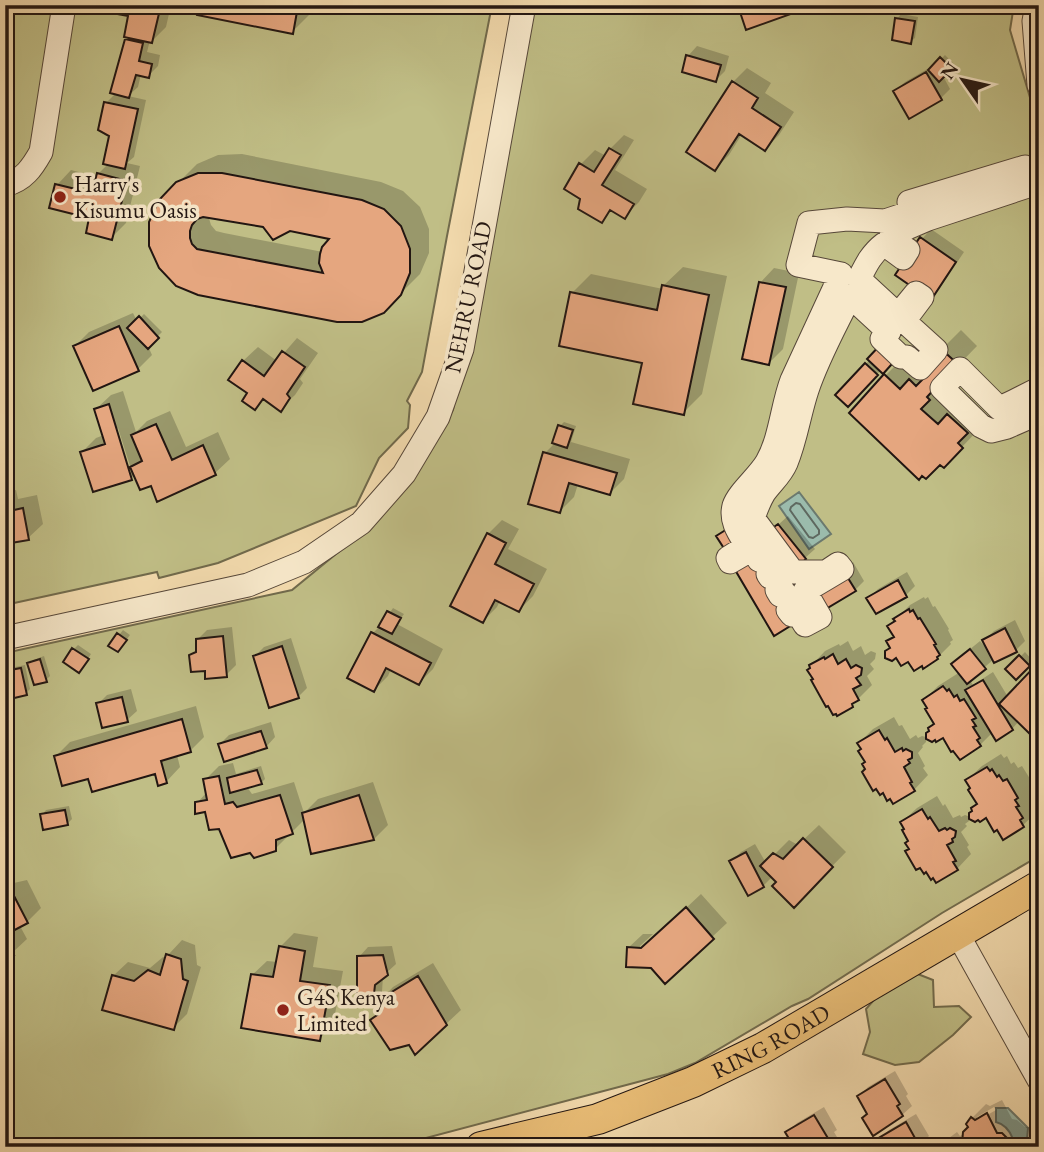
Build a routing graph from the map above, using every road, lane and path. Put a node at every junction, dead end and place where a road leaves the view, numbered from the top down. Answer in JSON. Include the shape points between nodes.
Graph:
{"nodes":[{"id":1,"x":64,"y":5,"type":"edge"},
{"id":2,"x":524,"y":5,"type":"edge"},
{"id":3,"x":1037,"y":5,"type":"edge"},
{"id":4,"x":1039,"y":85,"type":"edge"},
{"id":5,"x":5,"y":185,"type":"edge"},
{"id":6,"x":1039,"y":389,"type":"edge"},
{"id":7,"x":1039,"y":413,"type":"edge"},
{"id":8,"x":805,"y":592,"type":"joint"},
{"id":9,"x":5,"y":638,"type":"edge"},
{"id":10,"x":1039,"y":886,"type":"edge"},
{"id":11,"x":957,"y":933,"type":"junction"},
{"id":12,"x":1039,"y":1080,"type":"edge"},
{"id":13,"x":481,"y":1147,"type":"edge"}],
"edges":[{"from":1,"to":5,"type":"street","via":[[41,152],[29,173]]},
{"from":2,"to":9,"type":"street","name":"NEHRU ROAD","via":[[462,349],[438,416],[404,474],[361,523],[304,562],[270,576],[248,585]]},
{"from":3,"to":4,"type":"street"},
{"from":6,"to":7,"type":"street","via":[[999,408],[960,369],[942,388],[991,431]]},
{"from":8,"to":8,"type":"street","via":[[842,569],[838,564],[826,572],[793,572],[753,518],[764,493],[784,468],[808,387],[850,296],[890,332],[882,339],[920,368],[936,350],[904,321],[922,297],[916,293],[898,315],[859,279],[865,266],[884,244],[904,258],[908,250],[890,239],[907,228],[1031,185],[1025,167],[909,202],[912,212],[885,220],[809,223],[798,265],[841,274],[785,397],[768,460],[734,504],[733,522],[747,545],[728,558],[730,562],[756,547],[770,578],[774,575],[781,587],[777,590],[780,595],[784,592],[793,607],[788,610],[792,615],[797,612],[805,625],[820,617]]},
{"from":10,"to":11,"type":"main road","name":"RING ROAD"},
{"from":11,"to":12,"type":"street"},
{"from":11,"to":13,"type":"main road","name":"RING ROAD","via":[[763,1048],[693,1082],[598,1119]]}]}
